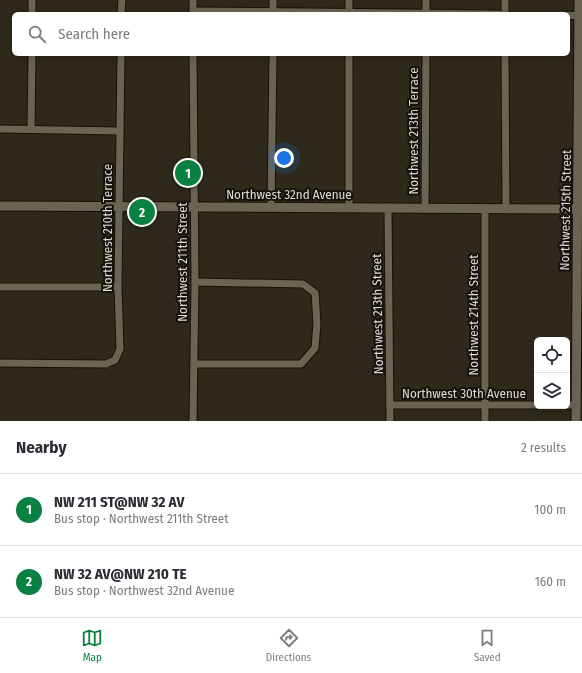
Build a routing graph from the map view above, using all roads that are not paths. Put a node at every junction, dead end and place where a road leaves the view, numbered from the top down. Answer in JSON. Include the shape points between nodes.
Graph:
{"nodes":[{"id":1,"x":32,"y":0,"type":"edge"},
{"id":2,"x":122,"y":0,"type":"edge"},
{"id":3,"x":193,"y":0,"type":"edge"},
{"id":4,"x":273,"y":0,"type":"edge"},
{"id":5,"x":349,"y":0,"type":"edge"},
{"id":6,"x":426,"y":0,"type":"edge"},
{"id":7,"x":505,"y":0,"type":"edge"},
{"id":8,"x":580,"y":0,"type":"edge"},
{"id":9,"x":32,"y":12,"type":"edge"},
{"id":10,"x":121,"y":12,"type":"edge"},
{"id":11,"x":193,"y":12,"type":"edge"},
{"id":12,"x":273,"y":12,"type":"edge"},
{"id":13,"x":349,"y":12,"type":"edge"},
{"id":14,"x":426,"y":12,"type":"edge"},
{"id":15,"x":505,"y":12,"type":"edge"},
{"id":16,"x":570,"y":15,"type":"edge"},
{"id":17,"x":579,"y":16,"type":"junction"},
{"id":18,"x":32,"y":56,"type":"edge"},
{"id":19,"x":121,"y":56,"type":"edge"},
{"id":20,"x":193,"y":56,"type":"edge"},
{"id":21,"x":273,"y":56,"type":"edge"},
{"id":22,"x":349,"y":56,"type":"edge"},
{"id":23,"x":426,"y":56,"type":"edge"},
{"id":24,"x":505,"y":56,"type":"edge"},
{"id":25,"x":0,"y":128,"type":"edge"},
{"id":26,"x":31,"y":129,"type":"junction"},
{"id":27,"x":120,"y":131,"type":"junction"},
{"id":28,"x":0,"y":206,"type":"edge"},
{"id":29,"x":120,"y":207,"type":"junction"},
{"id":30,"x":271,"y":207,"type":"junction"},
{"id":31,"x":349,"y":207,"type":"junction"},
{"id":32,"x":388,"y":207,"type":"junction"},
{"id":33,"x":194,"y":208,"type":"junction"},
{"id":34,"x":425,"y":208,"type":"junction"},
{"id":35,"x":485,"y":208,"type":"junction"},
{"id":36,"x":506,"y":209,"type":"junction"},
{"id":37,"x":578,"y":209,"type":"junction"},
{"id":38,"x":195,"y":282,"type":"junction"},
{"id":39,"x":0,"y":287,"type":"edge"},
{"id":40,"x":118,"y":287,"type":"junction"},
{"id":41,"x":0,"y":363,"type":"edge"},
{"id":42,"x":194,"y":364,"type":"junction"},
{"id":43,"x":390,"y":405,"type":"junction"},
{"id":44,"x":485,"y":405,"type":"junction"},
{"id":45,"x":534,"y":405,"type":"edge"},
{"id":46,"x":571,"y":405,"type":"edge"},
{"id":47,"x":193,"y":421,"type":"edge"},
{"id":48,"x":390,"y":421,"type":"edge"},
{"id":49,"x":485,"y":421,"type":"edge"},
{"id":50,"x":576,"y":421,"type":"edge"}],
"edges":[{"from":1,"to":9,"type":"street"},
{"from":2,"to":10,"type":"street"},
{"from":3,"to":11,"type":"street"},
{"from":4,"to":12,"type":"street"},
{"from":5,"to":13,"type":"street"},
{"from":6,"to":14,"type":"street"},
{"from":7,"to":15,"type":"street"},
{"from":8,"to":17,"type":"street","name":"Northwest 215th Street"},
{"from":16,"to":17,"type":"street"},
{"from":17,"to":37,"type":"street","name":"Northwest 215th Street"},
{"from":18,"to":26,"type":"street"},
{"from":19,"to":27,"type":"street","name":"Northwest 210th Terrace"},
{"from":20,"to":33,"type":"street","name":"Northwest 211th Street"},
{"from":21,"to":30,"type":"street"},
{"from":22,"to":31,"type":"street"},
{"from":23,"to":34,"type":"street","name":"Northwest 213th Terrace"},
{"from":24,"to":36,"type":"street"},
{"from":25,"to":26,"type":"street"},
{"from":26,"to":27,"type":"street"},
{"from":27,"to":29,"type":"street","name":"Northwest 210th Terrace"},
{"from":28,"to":29,"type":"street","name":"Northwest 32nd Avenue"},
{"from":29,"to":33,"type":"street","name":"Northwest 32nd Avenue"},
{"from":29,"to":40,"type":"street","name":"Northwest 210th Terrace"},
{"from":30,"to":31,"type":"street","name":"Northwest 32nd Avenue"},
{"from":30,"to":33,"type":"street","name":"Northwest 32nd Avenue"},
{"from":31,"to":32,"type":"street","name":"Northwest 32nd Avenue"},
{"from":32,"to":34,"type":"street","name":"Northwest 32nd Avenue"},
{"from":32,"to":43,"type":"street","name":"Northwest 213th Street"},
{"from":33,"to":38,"type":"street","name":"Northwest 211th Street"},
{"from":34,"to":35,"type":"street","name":"Northwest 32nd Avenue"},
{"from":35,"to":36,"type":"street","name":"Northwest 32nd Avenue"},
{"from":35,"to":44,"type":"street","name":"Northwest 214th Street"},
{"from":36,"to":37,"type":"street","name":"Northwest 32nd Avenue"},
{"from":37,"to":46,"type":"street","name":"Northwest 215th Street"},
{"from":38,"to":42,"type":"street","name":"Northwest 211th Street"},
{"from":38,"to":42,"type":"street","via":[[303,284],[315,293],[317,323],[315,348],[301,364]]},
{"from":39,"to":40,"type":"street"},
{"from":40,"to":41,"type":"street","name":"Northwest 210th Terrace","via":[[120,349],[116,360],[106,364]]},
{"from":42,"to":47,"type":"street","name":"Northwest 211th Street"},
{"from":43,"to":44,"type":"street","name":"Northwest 30th Avenue"},
{"from":43,"to":48,"type":"street","name":"Northwest 213th Street"},
{"from":44,"to":45,"type":"street","name":"Northwest 30th Avenue"},
{"from":44,"to":49,"type":"street","name":"Northwest 214th Street"},
{"from":46,"to":50,"type":"street","name":"Northwest 215th Street"}]}
